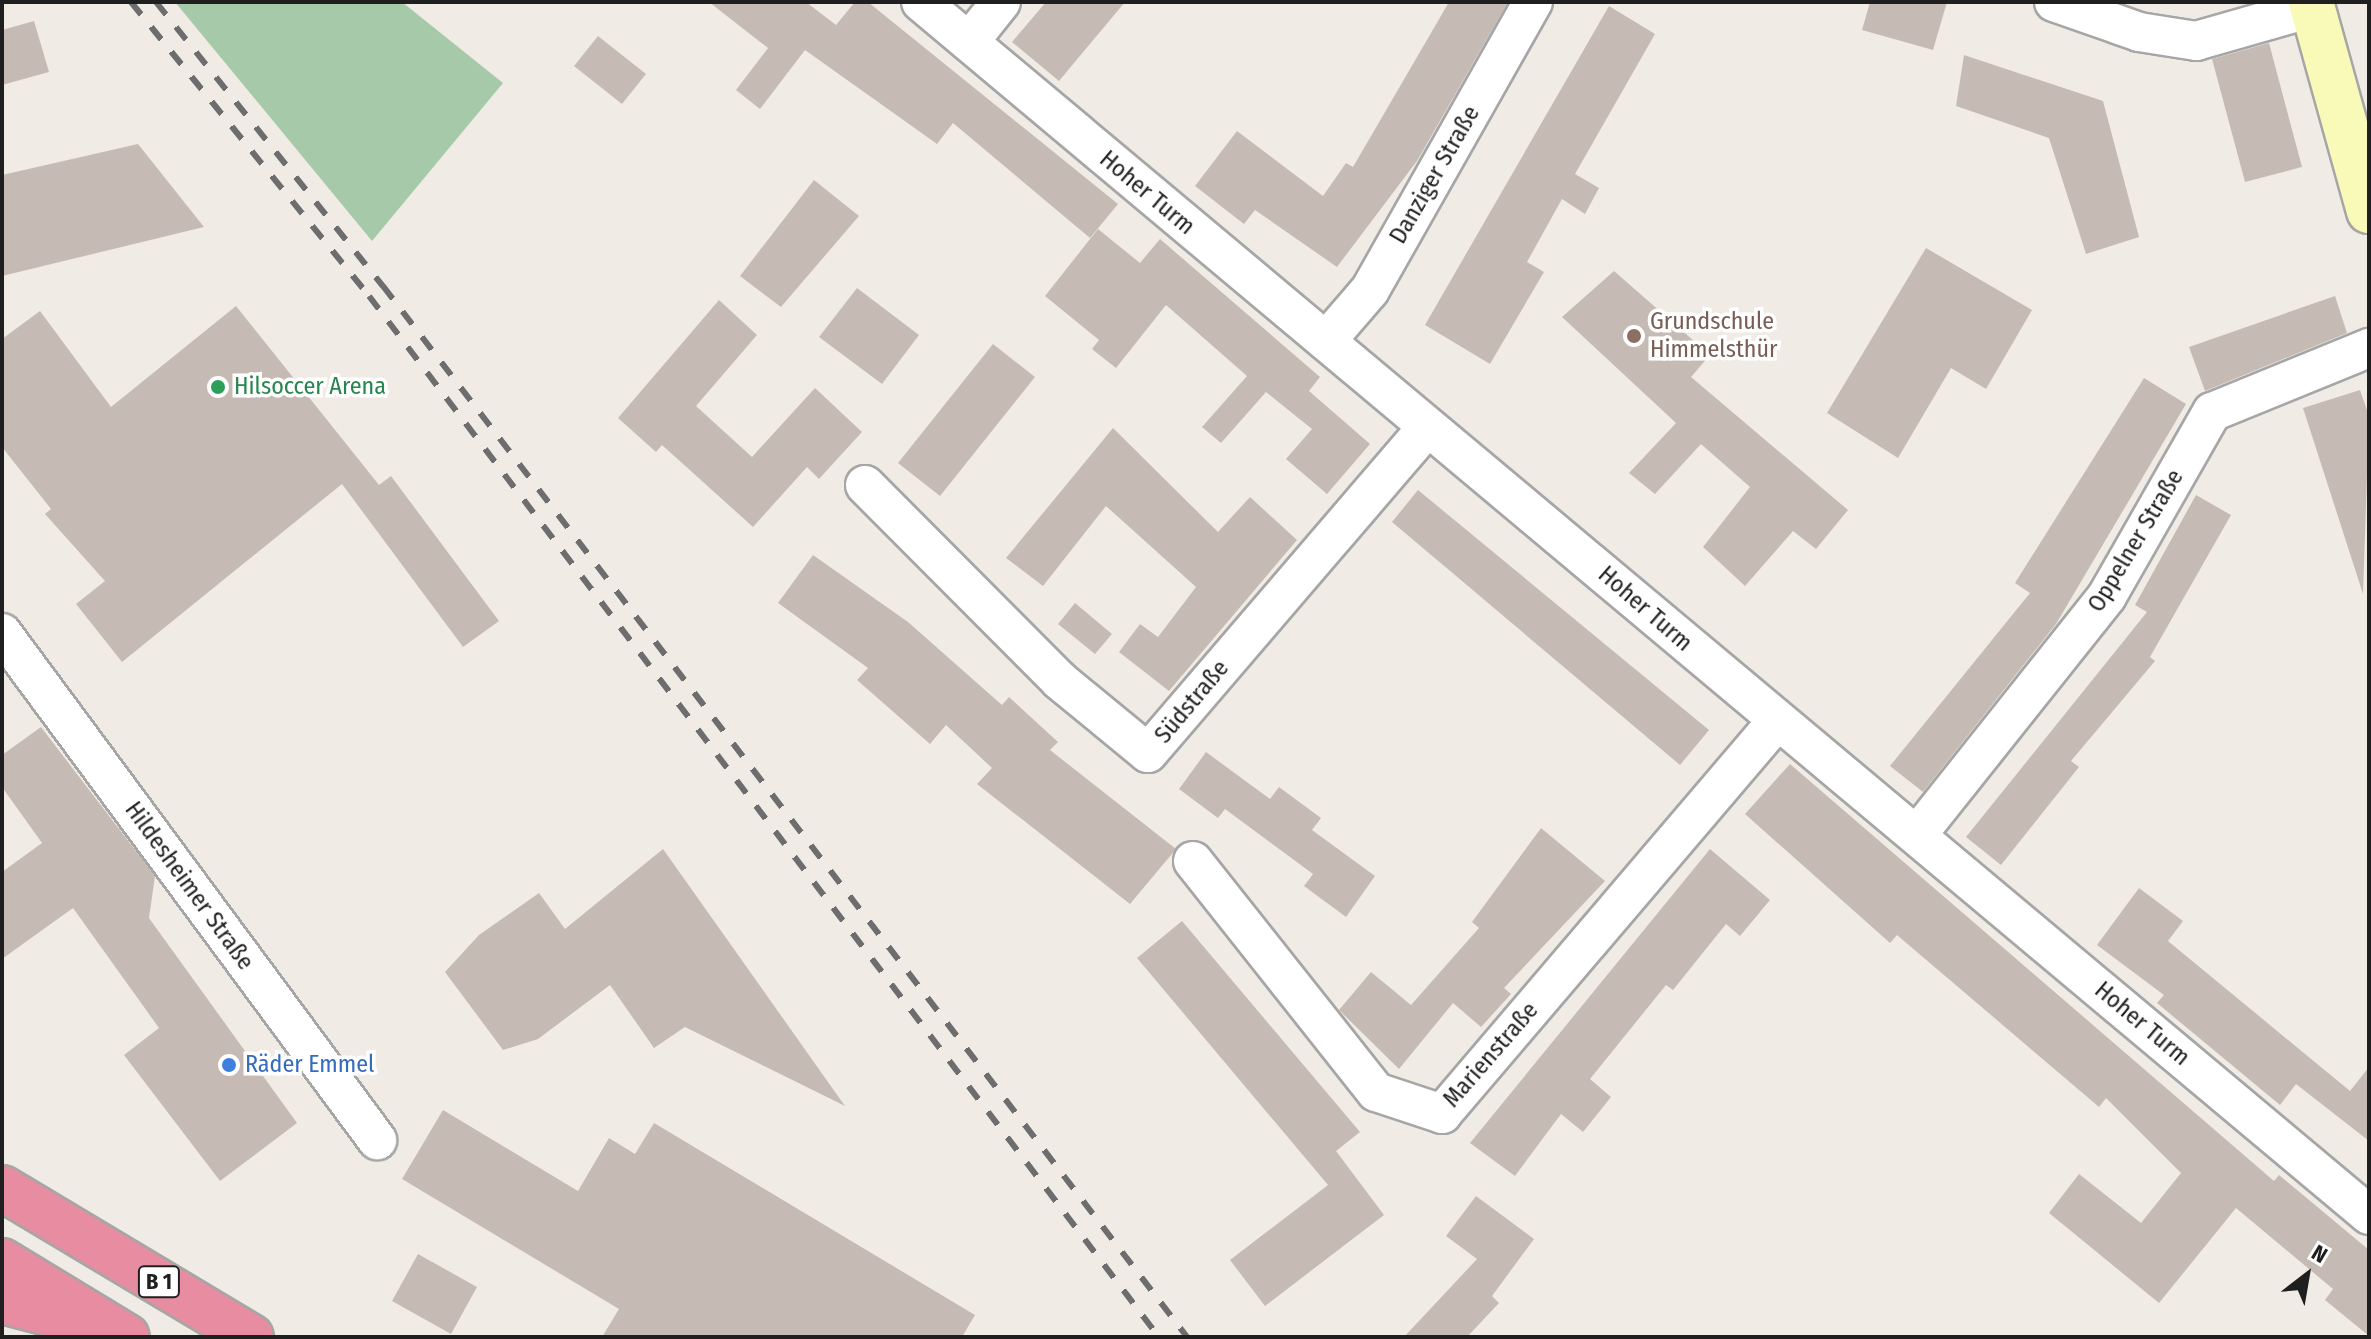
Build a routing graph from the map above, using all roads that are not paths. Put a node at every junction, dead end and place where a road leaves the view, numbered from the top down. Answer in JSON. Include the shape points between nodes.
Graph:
{"nodes":[{"id":1,"x":921,"y":2,"type":"edge"},
{"id":2,"x":1001,"y":2,"type":"edge"},
{"id":3,"x":1533,"y":2,"type":"edge"},
{"id":4,"x":2054,"y":2,"type":"edge"},
{"id":5,"x":2311,"y":5,"type":"edge"},
{"id":6,"x":969,"y":42,"type":"junction"},
{"id":7,"x":2369,"y":211,"type":"edge"},
{"id":8,"x":1326,"y":341,"type":"junction"},
{"id":9,"x":2369,"y":348,"type":"edge"},
{"id":10,"x":1427,"y":427,"type":"junction"},
{"id":11,"x":865,"y":485,"type":"dead end"},
{"id":12,"x":2,"y":633,"type":"edge"},
{"id":13,"x":1777,"y":721,"type":"junction"},
{"id":14,"x":1917,"y":835,"type":"junction"},
{"id":15,"x":1193,"y":861,"type":"dead end"},
{"id":16,"x":377,"y":1140,"type":"dead end"},
{"id":17,"x":2,"y":1188,"type":"edge"},
{"id":18,"x":2369,"y":1215,"type":"edge"},
{"id":19,"x":2,"y":1261,"type":"edge"},
{"id":20,"x":2,"y":1301,"type":"edge"},
{"id":21,"x":121,"y":1334,"type":"edge"},
{"id":22,"x":251,"y":1337,"type":"edge"}],
"edges":[{"from":1,"to":6,"type":"street","name":"Hoher Turm"},
{"from":2,"to":6,"type":"street"},
{"from":3,"to":8,"type":"street","name":"Danziger Straße","via":[[1370,290]]},
{"from":4,"to":5,"type":"street","via":[[2139,32],[2196,41]]},
{"from":5,"to":7,"type":"street"},
{"from":6,"to":8,"type":"street","name":"Hoher Turm"},
{"from":8,"to":10,"type":"street","name":"Hoher Turm"},
{"from":9,"to":14,"type":"street","name":"Oppelner Straße","via":[[2212,412],[2107,596]]},
{"from":10,"to":11,"type":"street","name":"Südstraße","via":[[1148,753],[1059,680]]},
{"from":10,"to":13,"type":"street","name":"Hoher Turm"},
{"from":12,"to":16,"type":"street","name":"Hildesheimer Straße"},
{"from":13,"to":14,"type":"street","name":"Hoher Turm"},
{"from":13,"to":15,"type":"street","name":"Marienstraße","via":[[1442,1114],[1376,1092]]},
{"from":14,"to":18,"type":"street","name":"Hoher Turm"},
{"from":17,"to":22,"type":"highway","number":"B 1"},
{"from":19,"to":21,"type":"highway"},
{"from":20,"to":21,"type":"highway"}]}
